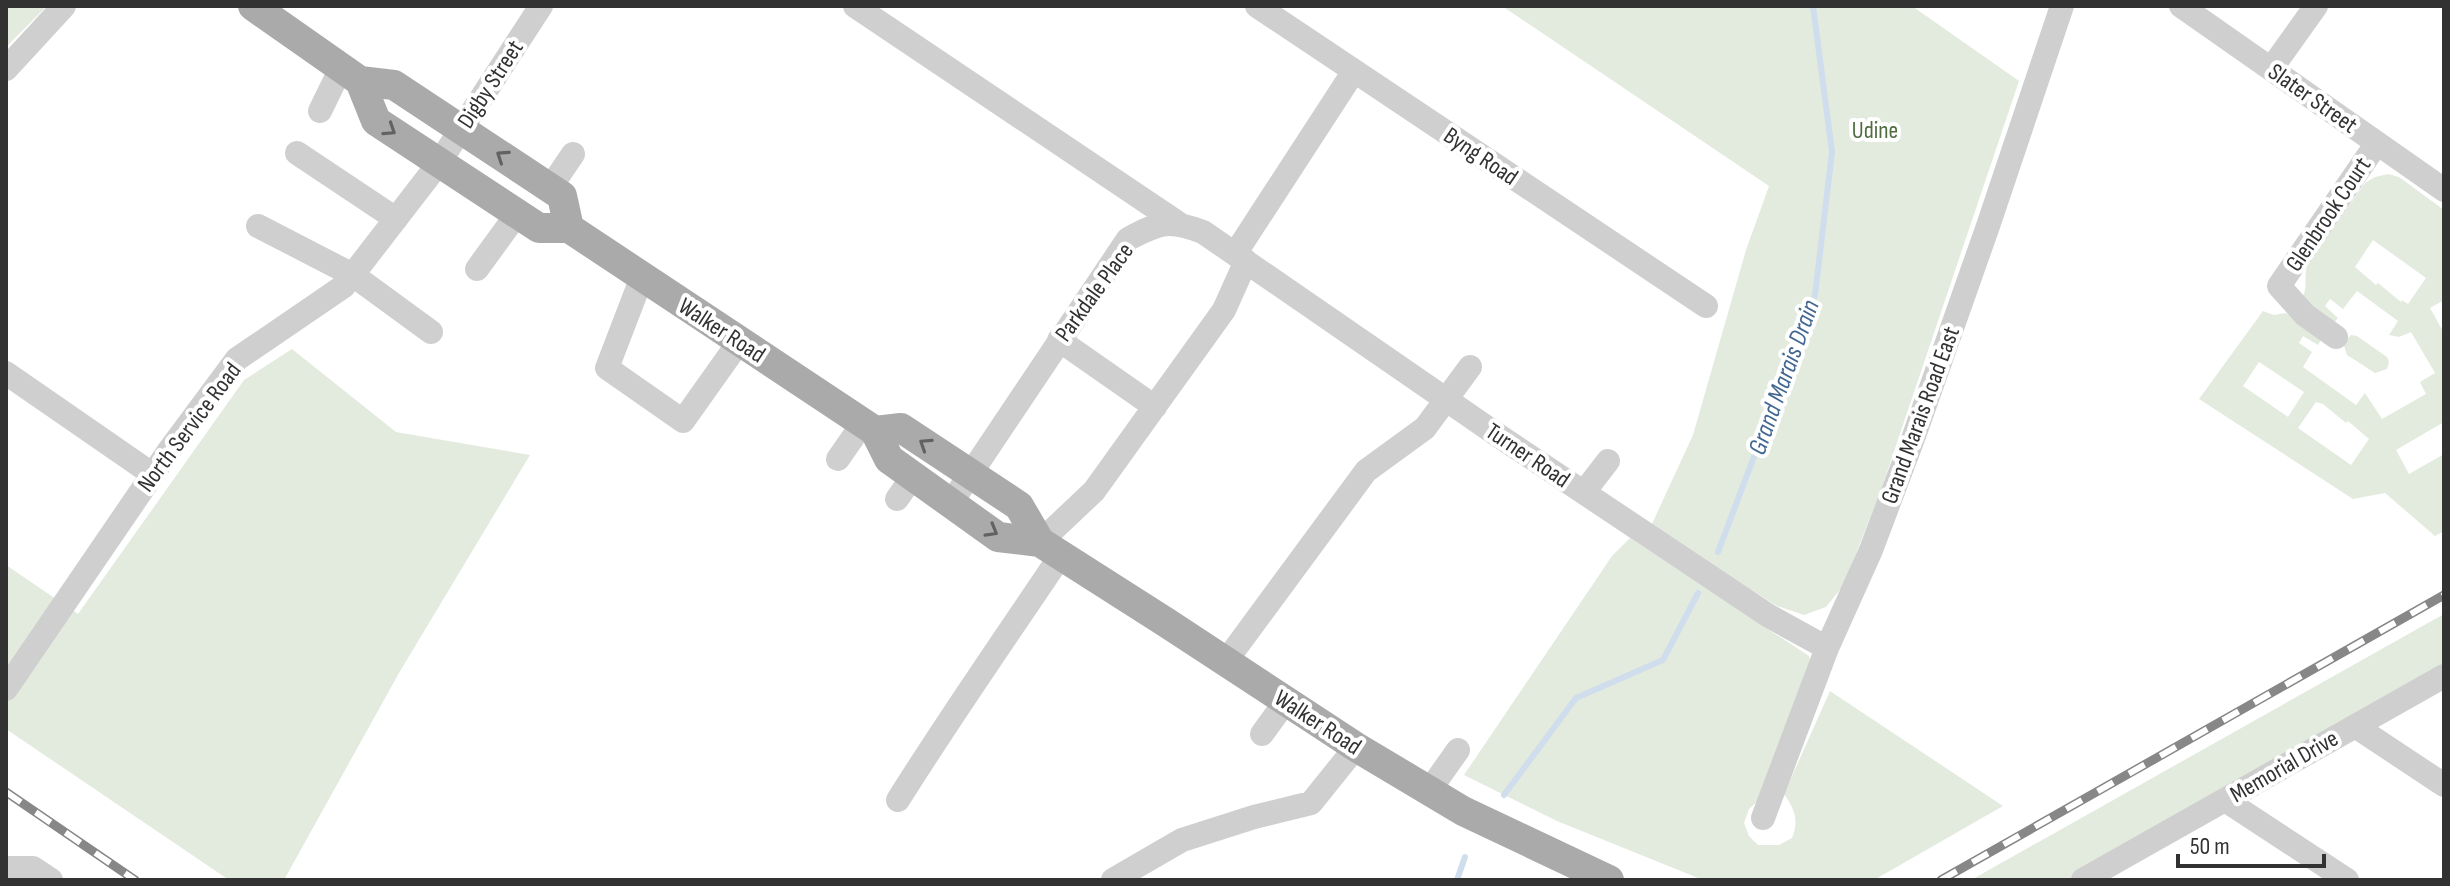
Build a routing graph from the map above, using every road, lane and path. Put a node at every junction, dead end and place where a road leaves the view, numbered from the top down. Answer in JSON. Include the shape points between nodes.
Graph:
{"nodes":[{"id":1,"x":64,"y":6,"type":"edge"},
{"id":2,"x":253,"y":6,"type":"edge"},
{"id":3,"x":541,"y":6,"type":"edge"},
{"id":4,"x":855,"y":6,"type":"edge"},
{"id":5,"x":1257,"y":6,"type":"edge"},
{"id":6,"x":2062,"y":6,"type":"edge"},
{"id":7,"x":2181,"y":6,"type":"edge"},
{"id":8,"x":2316,"y":6,"type":"edge"},
{"id":9,"x":6,"y":69,"type":"edge"},
{"id":10,"x":2271,"y":69,"type":"junction"},
{"id":11,"x":1354,"y":71,"type":"junction"},
{"id":12,"x":350,"y":75,"type":"junction"},
{"id":13,"x":320,"y":111,"type":"dead end"},
{"id":14,"x":462,"y":129,"type":"junction"},
{"id":15,"x":2377,"y":143,"type":"junction"},
{"id":16,"x":297,"y":153,"type":"dead end"},
{"id":17,"x":573,"y":154,"type":"dead end"},
{"id":18,"x":439,"y":163,"type":"junction"},
{"id":19,"x":550,"y":188,"type":"junction"},
{"id":20,"x":2444,"y":190,"type":"edge"},
{"id":21,"x":517,"y":214,"type":"junction"},
{"id":22,"x":396,"y":219,"type":"junction"},
{"id":23,"x":1178,"y":223,"type":"junction"},
{"id":24,"x":258,"y":226,"type":"dead end"},
{"id":25,"x":569,"y":228,"type":"junction"},
{"id":26,"x":1240,"y":257,"type":"junction"},
{"id":27,"x":477,"y":269,"type":"dead end"},
{"id":28,"x":353,"y":275,"type":"junction"},
{"id":29,"x":642,"y":277,"type":"junction"},
{"id":30,"x":1706,"y":306,"type":"dead end"},
{"id":31,"x":431,"y":332,"type":"dead end"},
{"id":32,"x":2336,"y":337,"type":"dead end"},
{"id":33,"x":1059,"y":340,"type":"junction"},
{"id":34,"x":739,"y":342,"type":"junction"},
{"id":35,"x":1470,"y":367,"type":"dead end"},
{"id":36,"x":6,"y":373,"type":"edge"},
{"id":37,"x":1446,"y":399,"type":"junction"},
{"id":38,"x":1155,"y":407,"type":"junction"},
{"id":39,"x":869,"y":427,"type":"junction"},
{"id":40,"x":838,"y":459,"type":"dead end"},
{"id":41,"x":1608,"y":461,"type":"dead end"},
{"id":42,"x":152,"y":474,"type":"junction"},
{"id":43,"x":970,"y":474,"type":"junction"},
{"id":44,"x":1584,"y":492,"type":"junction"},
{"id":45,"x":951,"y":503,"type":"junction"},
{"id":46,"x":1050,"y":549,"type":"junction"},
{"id":47,"x":1827,"y":648,"type":"junction"},
{"id":48,"x":1226,"y":661,"type":"junction"},
{"id":49,"x":2444,"y":676,"type":"edge"},
{"id":50,"x":6,"y":689,"type":"edge"},
{"id":51,"x":1286,"y":701,"type":"junction"},
{"id":52,"x":2355,"y":726,"type":"junction"},
{"id":53,"x":1262,"y":734,"type":"dead end"},
{"id":54,"x":1356,"y":747,"type":"junction"},
{"id":55,"x":1458,"y":750,"type":"dead end"},
{"id":56,"x":2444,"y":785,"type":"edge"},
{"id":57,"x":1429,"y":791,"type":"junction"},
{"id":58,"x":898,"y":800,"type":"dead end"},
{"id":59,"x":2225,"y":800,"type":"junction"},
{"id":60,"x":1763,"y":818,"type":"dead end"},
{"id":61,"x":6,"y":868,"type":"edge"},
{"id":62,"x":2096,"y":878,"type":"edge"},
{"id":63,"x":51,"y":880,"type":"edge"},
{"id":64,"x":1113,"y":880,"type":"edge"},
{"id":65,"x":1609,"y":880,"type":"edge"},
{"id":66,"x":2347,"y":880,"type":"edge"}],
"edges":[{"from":1,"to":9,"type":"street"},
{"from":2,"to":12,"type":"main road"},
{"from":3,"to":14,"type":"street","name":"Digby Street"},
{"from":4,"to":23,"type":"street"},
{"from":5,"to":11,"type":"street","name":"Byng Road"},
{"from":6,"to":47,"type":"street","name":"Grand Marais Road East","via":[[1914,436]]},
{"from":7,"to":10,"type":"street","name":"Slater Street"},
{"from":8,"to":10,"type":"street"},
{"from":10,"to":15,"type":"street","name":"Slater Street"},
{"from":11,"to":26,"type":"street"},
{"from":11,"to":30,"type":"street","name":"Byng Road"},
{"from":12,"to":13,"type":"street"},
{"from":12,"to":14,"type":"main road","via":[[394,85]]},
{"from":12,"to":18,"type":"main road","name":"Walker Road","one_way":true,"via":[[376,121]]},
{"from":14,"to":18,"type":"street","name":"Digby Street"},
{"from":19,"to":14,"type":"main road","one_way":true},
{"from":15,"to":20,"type":"street","name":"Slater Street"},
{"from":15,"to":32,"type":"street","name":"Glenbrook Court","via":[[2279,286],[2305,315]]},
{"from":16,"to":22,"type":"street"},
{"from":17,"to":19,"type":"street"},
{"from":18,"to":21,"type":"main road","name":"Walker Road"},
{"from":18,"to":22,"type":"street","name":"North Service Road"},
{"from":19,"to":25,"type":"main road","via":[[562,196]]},
{"from":21,"to":25,"type":"main road","name":"Walker Road","via":[[539,228]]},
{"from":21,"to":27,"type":"street"},
{"from":22,"to":28,"type":"street","name":"North Service Road"},
{"from":23,"to":26,"type":"street","via":[[1203,232]]},
{"from":23,"to":33,"type":"street","name":"Parkdale Place","via":[[1152,226],[1128,239]]},
{"from":24,"to":28,"type":"street"},
{"from":25,"to":29,"type":"main road","name":"Walker Road"},
{"from":26,"to":37,"type":"street","name":"Turner Road"},
{"from":26,"to":38,"type":"street","via":[[1224,310]]},
{"from":28,"to":31,"type":"street"},
{"from":28,"to":42,"type":"street","name":"North Service Road","via":[[237,359]]},
{"from":29,"to":34,"type":"main road","name":"Walker Road"},
{"from":29,"to":34,"type":"street","via":[[607,368],[683,421]]},
{"from":33,"to":38,"type":"street"},
{"from":33,"to":43,"type":"street","name":"Parkdale Place"},
{"from":34,"to":39,"type":"main road","name":"Walker Road"},
{"from":35,"to":37,"type":"street"},
{"from":36,"to":42,"type":"street"},
{"from":37,"to":44,"type":"street","name":"Turner Road"},
{"from":37,"to":48,"type":"street","via":[[1425,428],[1366,471]]},
{"from":38,"to":46,"type":"street"},
{"from":39,"to":40,"type":"street"},
{"from":43,"to":39,"type":"main road","name":"Walker Road","one_way":true,"via":[[901,428]]},
{"from":39,"to":45,"type":"main road","name":"Walker Road","via":[[905,488]]},
{"from":41,"to":44,"type":"street"},
{"from":42,"to":50,"type":"street","name":"North Service Road"},
{"from":43,"to":45,"type":"street","name":"Parkdale Place"},
{"from":43,"to":46,"type":"main road","name":"Walker Road","via":[[1019,506]]},
{"from":44,"to":47,"type":"street","name":"Turner Road","via":[[1769,616]]},
{"from":45,"to":46,"type":"main road","name":"Walker Road","one_way":true,"via":[[998,537]]},
{"from":46,"to":48,"type":"main road","name":"Walker Road"},
{"from":46,"to":58,"type":"street","via":[[1000,648]]},
{"from":47,"to":60,"type":"street","name":"Grand Marais Road East"},
{"from":48,"to":51,"type":"main road","name":"Walker Road"},
{"from":49,"to":52,"type":"street","name":"Memorial Drive"},
{"from":51,"to":53,"type":"street"},
{"from":51,"to":54,"type":"main road","name":"Walker Road"},
{"from":52,"to":56,"type":"street"},
{"from":52,"to":59,"type":"street","name":"Memorial Drive"},
{"from":54,"to":57,"type":"main road","name":"Walker Road"},
{"from":54,"to":64,"type":"street","via":[[1311,803],[1182,840]]},
{"from":55,"to":57,"type":"street"},
{"from":57,"to":65,"type":"main road","name":"Walker Road"},
{"from":59,"to":62,"type":"street","name":"Memorial Drive"},
{"from":59,"to":66,"type":"street"},
{"from":61,"to":63,"type":"street","via":[[33,868]]}]}
